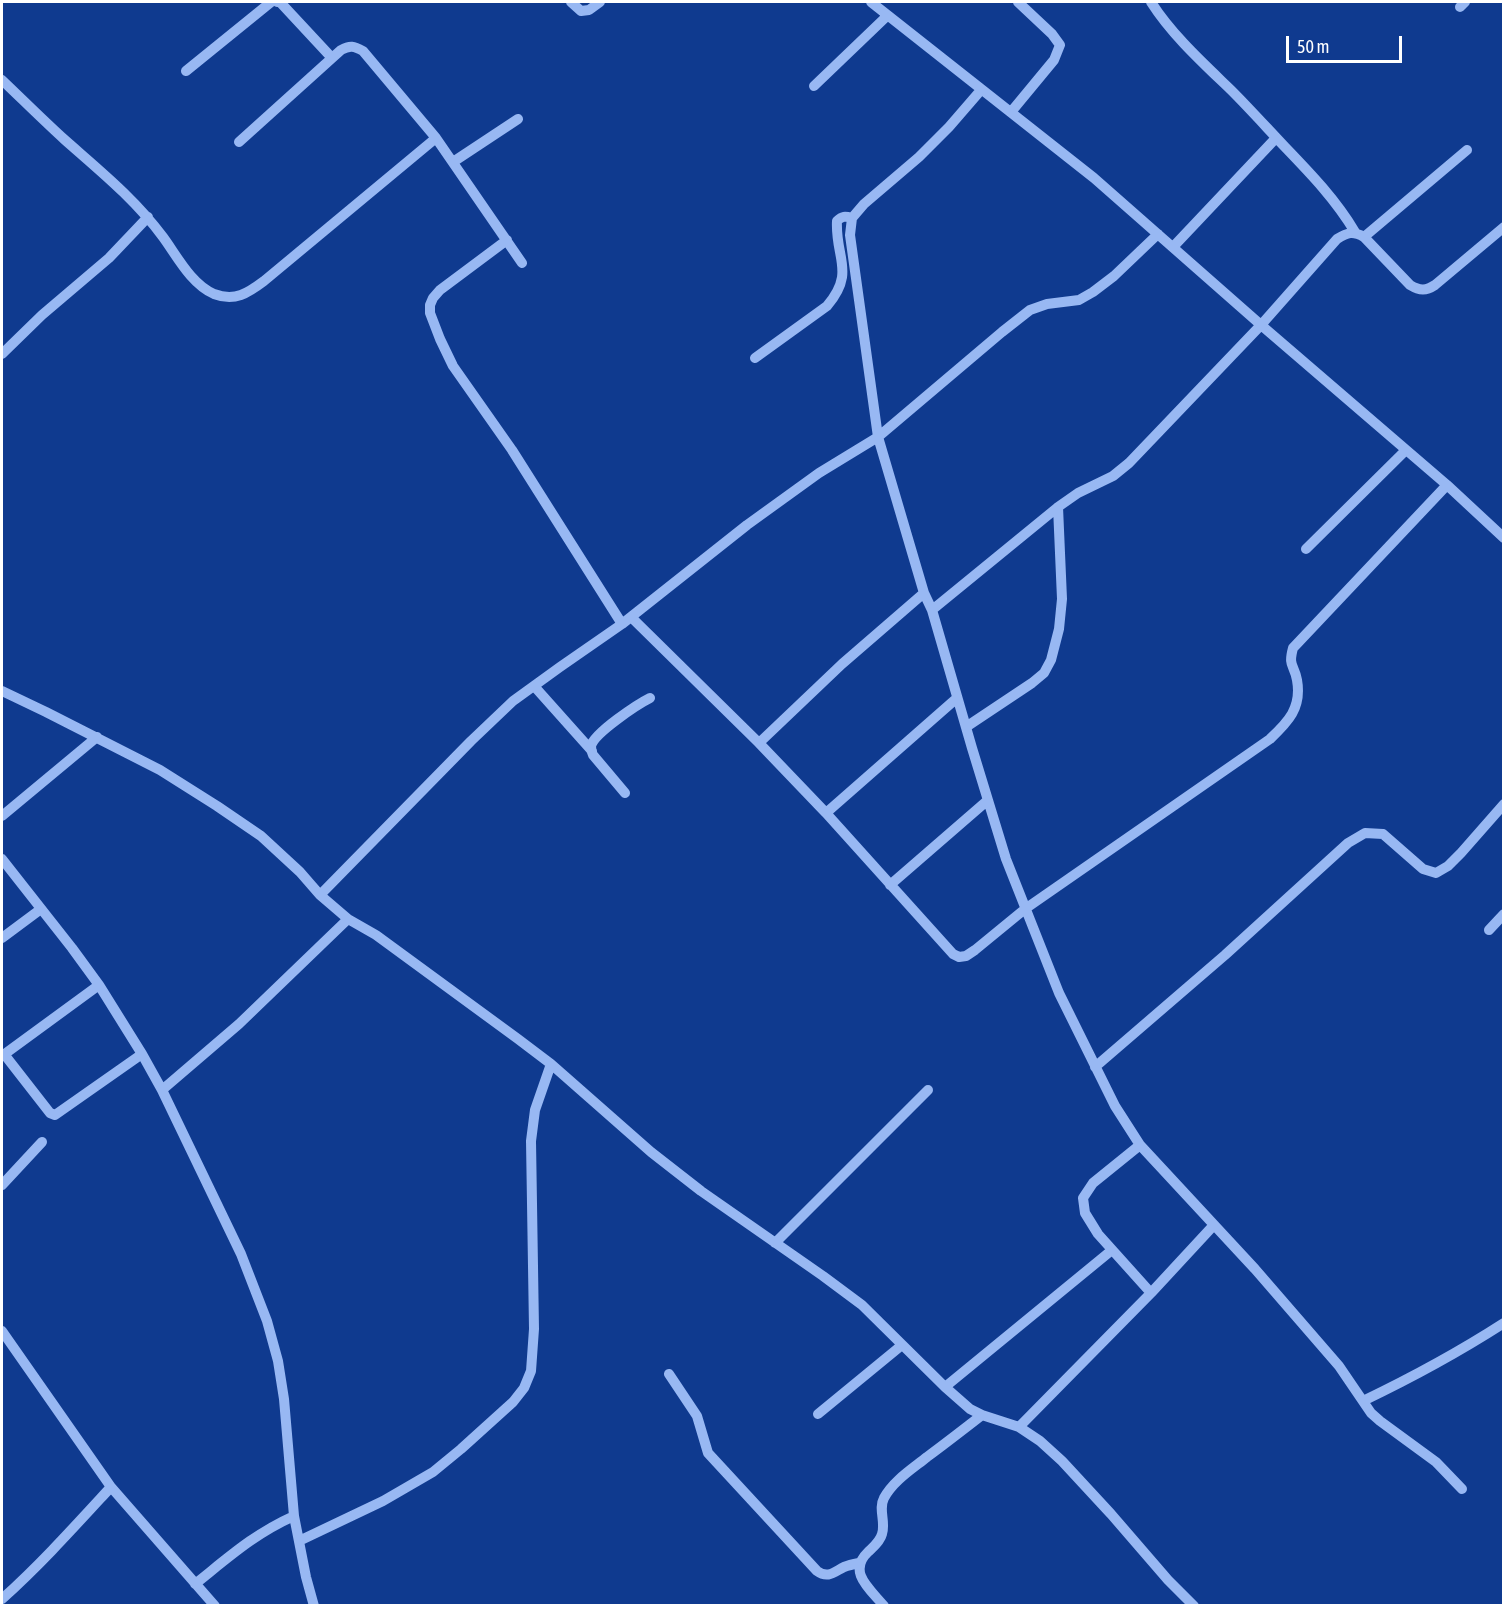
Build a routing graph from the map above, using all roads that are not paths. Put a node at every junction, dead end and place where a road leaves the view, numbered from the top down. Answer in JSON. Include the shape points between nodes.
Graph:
{"nodes":[{"id":1,"x":272,"y":2,"type":"edge"},
{"id":2,"x":277,"y":2,"type":"edge"},
{"id":3,"x":571,"y":2,"type":"edge"},
{"id":4,"x":600,"y":2,"type":"edge"},
{"id":5,"x":871,"y":2,"type":"edge"},
{"id":6,"x":1018,"y":2,"type":"edge"},
{"id":7,"x":1151,"y":2,"type":"edge"},
{"id":8,"x":887,"y":16,"type":"junction"},
{"id":9,"x":332,"y":58,"type":"junction"},
{"id":10,"x":186,"y":71,"type":"dead end"},
{"id":11,"x":2,"y":80,"type":"edge"},
{"id":12,"x":813,"y":86,"type":"dead end"},
{"id":13,"x":981,"y":90,"type":"junction"},
{"id":14,"x":1011,"y":112,"type":"junction"},
{"id":15,"x":518,"y":119,"type":"dead end"},
{"id":16,"x":436,"y":138,"type":"junction"},
{"id":17,"x":1276,"y":138,"type":"junction"},
{"id":18,"x":238,"y":142,"type":"dead end"},
{"id":19,"x":1467,"y":150,"type":"dead end"},
{"id":20,"x":453,"y":162,"type":"junction"},
{"id":21,"x":148,"y":217,"type":"junction"},
{"id":22,"x":852,"y":218,"type":"junction"},
{"id":23,"x":1503,"y":227,"type":"edge"},
{"id":24,"x":1158,"y":234,"type":"junction"},
{"id":25,"x":1360,"y":234,"type":"junction"},
{"id":26,"x":507,"y":240,"type":"junction"},
{"id":27,"x":1173,"y":247,"type":"junction"},
{"id":28,"x":522,"y":263,"type":"dead end"},
{"id":29,"x":1261,"y":325,"type":"junction"},
{"id":30,"x":2,"y":354,"type":"edge"},
{"id":31,"x":755,"y":358,"type":"dead end"},
{"id":32,"x":878,"y":437,"type":"junction"},
{"id":33,"x":1406,"y":450,"type":"junction"},
{"id":34,"x":1447,"y":485,"type":"junction"},
{"id":35,"x":1058,"y":507,"type":"junction"},
{"id":36,"x":1503,"y":538,"type":"edge"},
{"id":37,"x":1306,"y":549,"type":"dead end"},
{"id":38,"x":924,"y":593,"type":"junction"},
{"id":39,"x":932,"y":610,"type":"junction"},
{"id":40,"x":626,"y":621,"type":"junction"},
{"id":41,"x":534,"y":686,"type":"junction"},
{"id":42,"x":2,"y":691,"type":"edge"},
{"id":43,"x":650,"y":698,"type":"dead end"},
{"id":44,"x":957,"y":698,"type":"junction"},
{"id":45,"x":966,"y":727,"type":"junction"},
{"id":46,"x":97,"y":737,"type":"junction"},
{"id":47,"x":759,"y":743,"type":"junction"},
{"id":48,"x":592,"y":751,"type":"junction"},
{"id":49,"x":625,"y":793,"type":"dead end"},
{"id":50,"x":988,"y":800,"type":"junction"},
{"id":51,"x":1503,"y":804,"type":"edge"},
{"id":52,"x":826,"y":813,"type":"junction"},
{"id":53,"x":2,"y":816,"type":"edge"},
{"id":54,"x":2,"y":859,"type":"edge"},
{"id":55,"x":890,"y":885,"type":"junction"},
{"id":56,"x":320,"y":895,"type":"junction"},
{"id":57,"x":41,"y":909,"type":"junction"},
{"id":58,"x":1025,"y":909,"type":"junction"},
{"id":59,"x":1503,"y":914,"type":"edge"},
{"id":60,"x":348,"y":919,"type":"junction"},
{"id":61,"x":1489,"y":930,"type":"dead end"},
{"id":62,"x":2,"y":938,"type":"edge"},
{"id":63,"x":99,"y":985,"type":"junction"},
{"id":64,"x":142,"y":1054,"type":"junction"},
{"id":65,"x":3,"y":1055,"type":"edge"},
{"id":66,"x":551,"y":1064,"type":"junction"},
{"id":67,"x":1095,"y":1067,"type":"junction"},
{"id":68,"x":162,"y":1090,"type":"junction"},
{"id":69,"x":928,"y":1090,"type":"dead end"},
{"id":70,"x":42,"y":1142,"type":"dead end"},
{"id":71,"x":1140,"y":1145,"type":"junction"},
{"id":72,"x":2,"y":1185,"type":"edge"},
{"id":73,"x":1213,"y":1226,"type":"junction"},
{"id":74,"x":775,"y":1243,"type":"junction"},
{"id":75,"x":1112,"y":1250,"type":"junction"},
{"id":76,"x":1150,"y":1293,"type":"junction"},
{"id":77,"x":1503,"y":1323,"type":"edge"},
{"id":78,"x":2,"y":1331,"type":"edge"},
{"id":79,"x":902,"y":1345,"type":"junction"},
{"id":80,"x":669,"y":1374,"type":"dead end"},
{"id":81,"x":945,"y":1387,"type":"junction"},
{"id":82,"x":1363,"y":1401,"type":"junction"},
{"id":83,"x":818,"y":1414,"type":"dead end"},
{"id":84,"x":982,"y":1415,"type":"junction"},
{"id":85,"x":1019,"y":1427,"type":"junction"},
{"id":86,"x":111,"y":1486,"type":"junction"},
{"id":87,"x":1462,"y":1489,"type":"dead end"},
{"id":88,"x":294,"y":1516,"type":"junction"},
{"id":89,"x":299,"y":1541,"type":"junction"},
{"id":90,"x":859,"y":1563,"type":"junction"},
{"id":91,"x":195,"y":1584,"type":"junction"},
{"id":92,"x":2,"y":1599,"type":"edge"},
{"id":93,"x":215,"y":1605,"type":"edge"},
{"id":94,"x":314,"y":1605,"type":"edge"},
{"id":95,"x":884,"y":1605,"type":"edge"},
{"id":96,"x":1194,"y":1605,"type":"edge"}],
"edges":[{"from":1,"to":10,"type":"street"},
{"from":2,"to":9,"type":"street"},
{"from":3,"to":4,"type":"street","via":[[585,12]]},
{"from":5,"to":8,"type":"street"},
{"from":6,"to":14,"type":"street","via":[[1060,45],[1054,60]]},
{"from":7,"to":17,"type":"street","via":[[1167,25]]},
{"from":8,"to":12,"type":"street"},
{"from":8,"to":13,"type":"street"},
{"from":9,"to":16,"type":"street","via":[[349,46],[363,51]]},
{"from":9,"to":18,"type":"street"},
{"from":11,"to":21,"type":"street"},
{"from":13,"to":14,"type":"street"},
{"from":13,"to":22,"type":"street","via":[[919,157]]},
{"from":14,"to":24,"type":"street"},
{"from":15,"to":20,"type":"street"},
{"from":16,"to":20,"type":"street"},
{"from":16,"to":21,"type":"street","via":[[249,293],[232,298],[216,295],[193,279]]},
{"from":17,"to":25,"type":"street","via":[[1322,186]]},
{"from":17,"to":27,"type":"street"},
{"from":19,"to":25,"type":"street"},
{"from":20,"to":26,"type":"street"},
{"from":21,"to":30,"type":"street","via":[[109,258]]},
{"from":22,"to":31,"type":"street","via":[[840,217],[837,221],[843,269],[836,296]]},
{"from":22,"to":32,"type":"street","via":[[849,235]]},
{"from":23,"to":25,"type":"street","via":[[1427,290],[1410,285]]},
{"from":24,"to":27,"type":"street"},
{"from":24,"to":32,"type":"street","via":[[1093,292],[1079,300],[1030,310]]},
{"from":25,"to":29,"type":"street","via":[[1347,233],[1337,239]]},
{"from":26,"to":28,"type":"street"},
{"from":26,"to":40,"type":"street","via":[[440,290],[430,304],[430,313],[453,366]]},
{"from":27,"to":29,"type":"street"},
{"from":29,"to":33,"type":"street"},
{"from":29,"to":35,"type":"street","via":[[1129,464]]},
{"from":32,"to":38,"type":"street"},
{"from":32,"to":40,"type":"street","via":[[819,473],[747,525]]},
{"from":33,"to":34,"type":"street"},
{"from":33,"to":37,"type":"street"},
{"from":34,"to":36,"type":"street"},
{"from":34,"to":58,"type":"street","via":[[1293,648],[1290,660],[1298,697],[1290,720],[1262,746]]},
{"from":35,"to":39,"type":"street"},
{"from":35,"to":45,"type":"street","via":[[1062,599],[1051,660],[1032,683]]},
{"from":38,"to":39,"type":"street"},
{"from":38,"to":47,"type":"street"},
{"from":39,"to":44,"type":"street"},
{"from":40,"to":41,"type":"street"},
{"from":40,"to":47,"type":"street"},
{"from":41,"to":48,"type":"street"},
{"from":41,"to":56,"type":"street","via":[[471,741]]},
{"from":42,"to":46,"type":"street"},
{"from":43,"to":48,"type":"street","via":[[594,740]]},
{"from":44,"to":45,"type":"street"},
{"from":44,"to":52,"type":"street"},
{"from":45,"to":50,"type":"street"},
{"from":46,"to":53,"type":"street"},
{"from":46,"to":56,"type":"street","via":[[160,770],[261,836]]},
{"from":47,"to":52,"type":"street"},
{"from":48,"to":49,"type":"street"},
{"from":50,"to":55,"type":"street"},
{"from":50,"to":58,"type":"street"},
{"from":51,"to":67,"type":"street","via":[[1461,853],[1436,873],[1423,869],[1383,834],[1365,833],[1348,843]]},
{"from":52,"to":55,"type":"street"},
{"from":54,"to":57,"type":"street"},
{"from":55,"to":58,"type":"street","via":[[959,957],[975,950]]},
{"from":56,"to":60,"type":"street"},
{"from":57,"to":62,"type":"street"},
{"from":57,"to":63,"type":"street"},
{"from":58,"to":67,"type":"street"},
{"from":59,"to":61,"type":"street"},
{"from":60,"to":66,"type":"street","via":[[407,957]]},
{"from":60,"to":68,"type":"street","via":[[239,1024]]},
{"from":63,"to":64,"type":"street"},
{"from":63,"to":65,"type":"street"},
{"from":64,"to":65,"type":"street","via":[[55,1115]]},
{"from":64,"to":68,"type":"street"},
{"from":66,"to":74,"type":"street","via":[[660,1159]]},
{"from":66,"to":89,"type":"street","via":[[535,1110],[531,1141],[534,1329],[531,1371],[524,1388],[433,1472]]},
{"from":67,"to":71,"type":"street"},
{"from":68,"to":88,"type":"street","via":[[241,1254],[267,1321],[279,1361]]},
{"from":69,"to":74,"type":"street"},
{"from":70,"to":72,"type":"street"},
{"from":71,"to":73,"type":"street"},
{"from":71,"to":75,"type":"street","via":[[1093,1183],[1083,1198],[1085,1213]]},
{"from":73,"to":76,"type":"street"},
{"from":73,"to":82,"type":"street","via":[[1339,1366]]},
{"from":74,"to":79,"type":"street","via":[[862,1305]]},
{"from":75,"to":76,"type":"street"},
{"from":75,"to":81,"type":"street"},
{"from":76,"to":85,"type":"street"},
{"from":77,"to":82,"type":"street"},
{"from":78,"to":86,"type":"street"},
{"from":79,"to":81,"type":"street"},
{"from":79,"to":83,"type":"street"},
{"from":80,"to":90,"type":"street","via":[[697,1416],[708,1453],[817,1571],[828,1576]]},
{"from":81,"to":84,"type":"street"},
{"from":82,"to":87,"type":"street","via":[[1371,1413],[1436,1462]]},
{"from":84,"to":85,"type":"street"},
{"from":84,"to":90,"type":"street","via":[[891,1487],[882,1500],[882,1535]]},
{"from":85,"to":96,"type":"street","via":[[1062,1461]]},
{"from":86,"to":91,"type":"street"},
{"from":86,"to":92,"type":"street"},
{"from":88,"to":89,"type":"street"},
{"from":88,"to":91,"type":"street","via":[[246,1543]]},
{"from":89,"to":94,"type":"street"},
{"from":90,"to":95,"type":"street","via":[[864,1582]]},
{"from":91,"to":93,"type":"street"}]}
